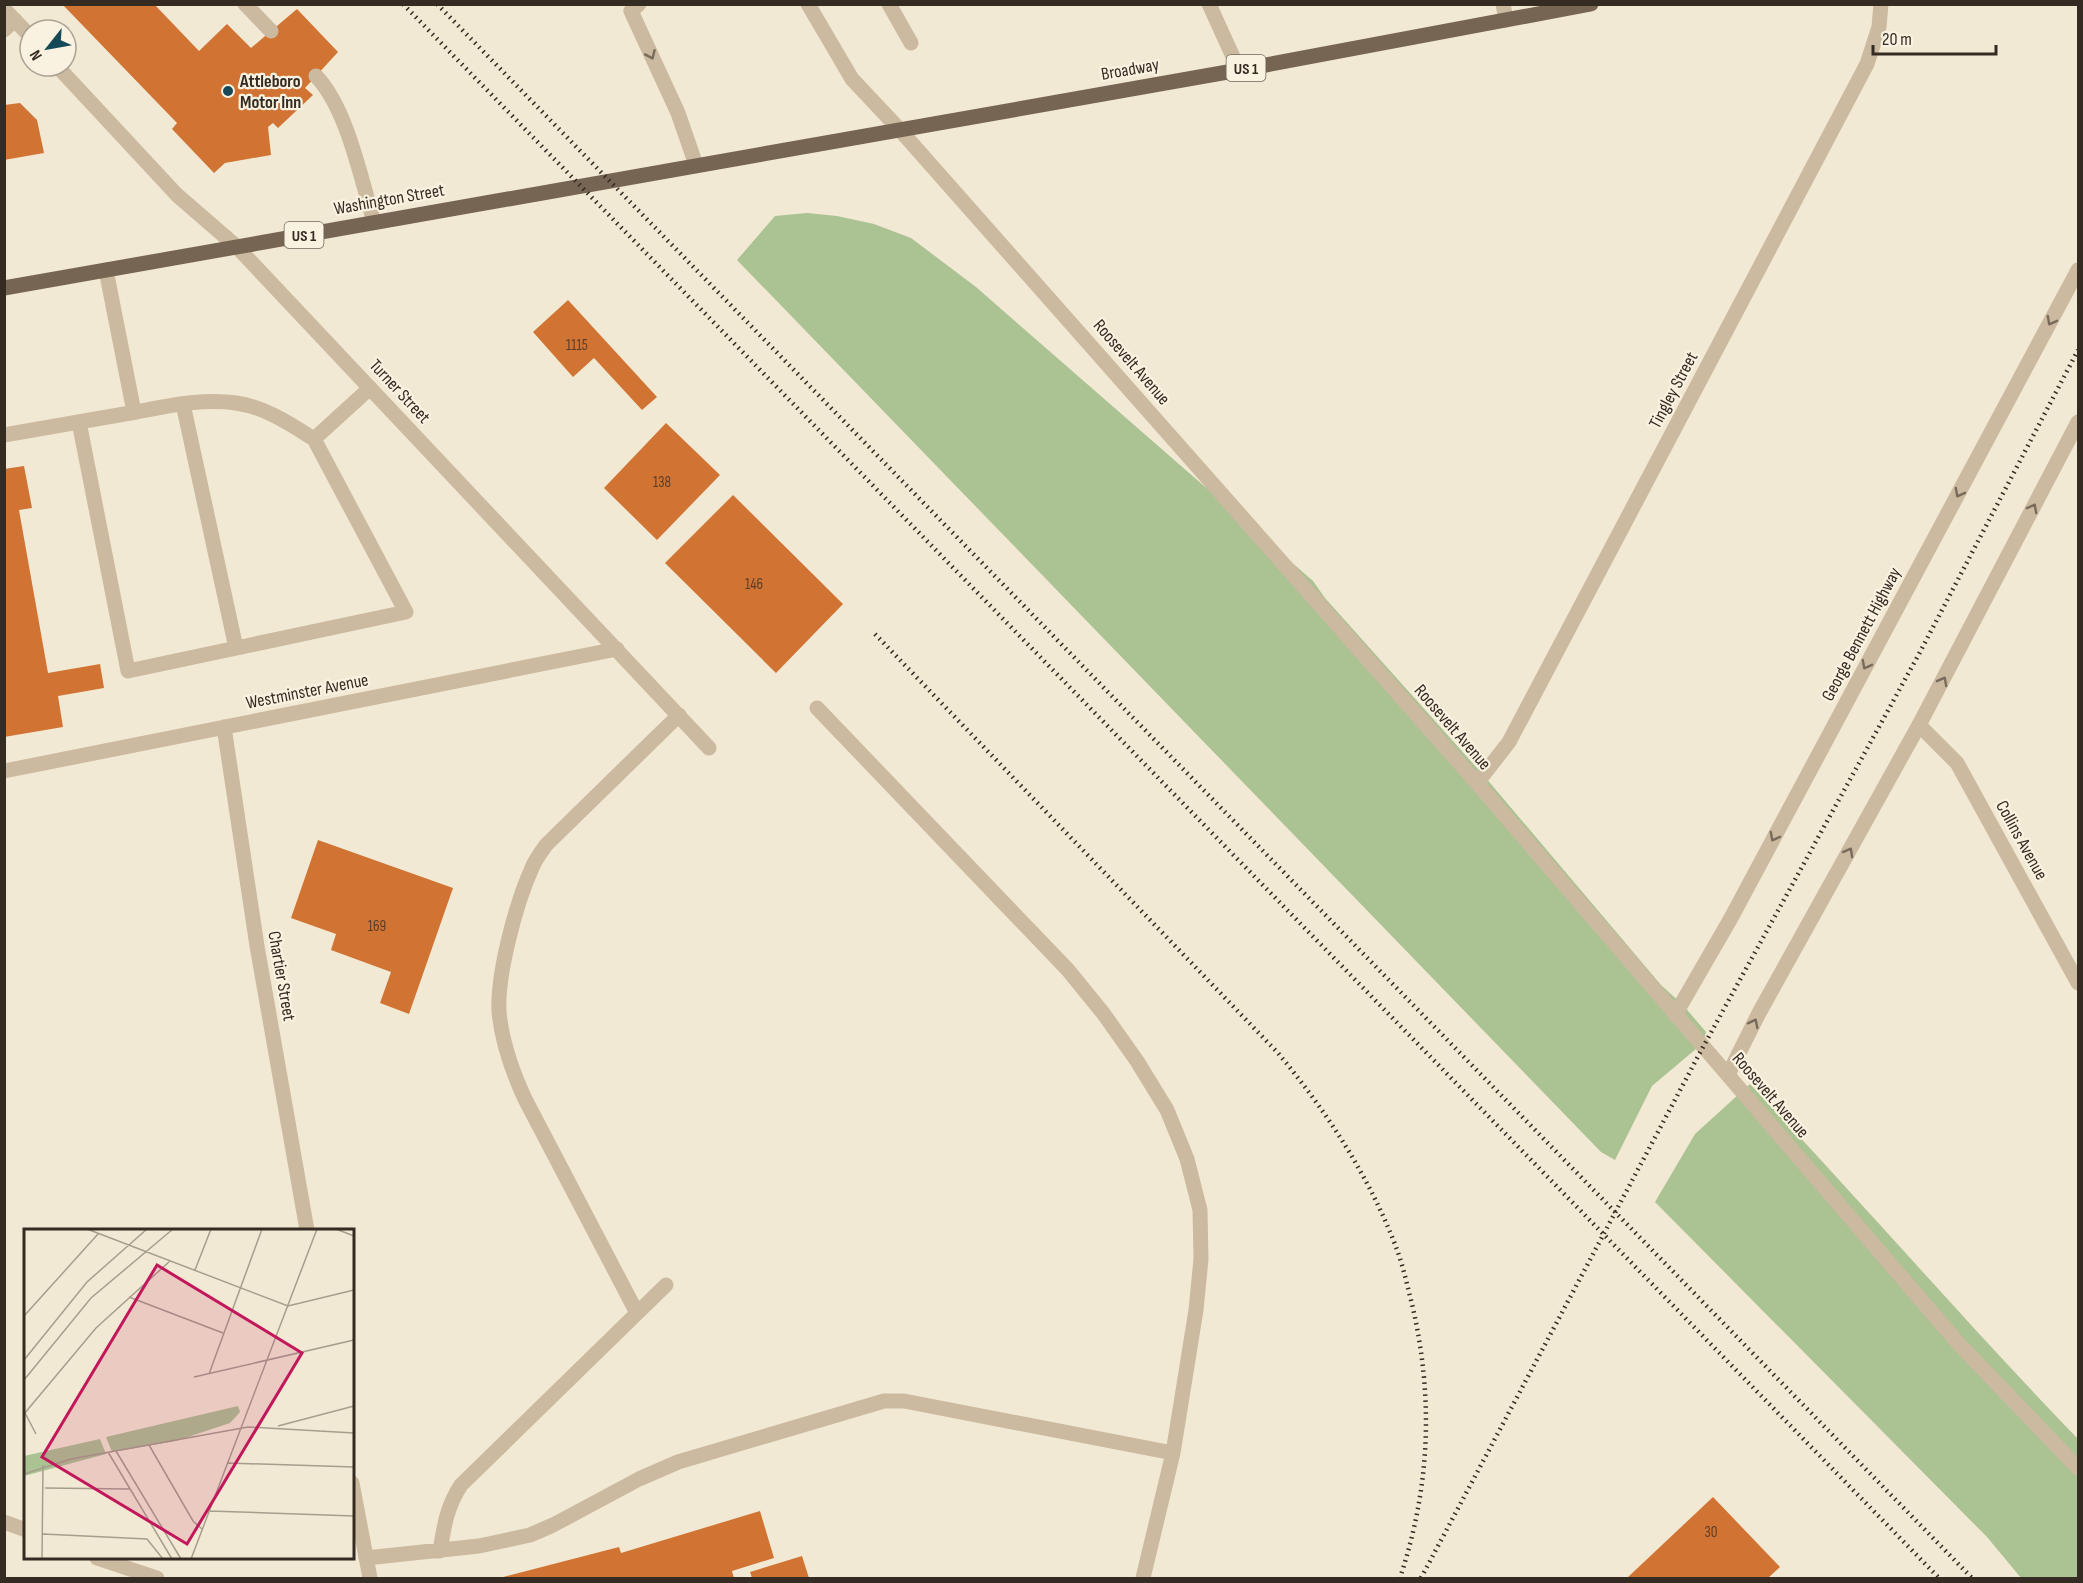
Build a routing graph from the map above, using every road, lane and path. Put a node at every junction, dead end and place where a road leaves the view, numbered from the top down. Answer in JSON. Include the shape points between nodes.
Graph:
{"nodes":[{"id":1,"x":245,"y":4,"type":"edge"},
{"id":2,"x":639,"y":4,"type":"edge"},
{"id":3,"x":808,"y":4,"type":"edge"},
{"id":4,"x":889,"y":4,"type":"edge"},
{"id":5,"x":1209,"y":4,"type":"edge"},
{"id":6,"x":1503,"y":4,"type":"edge"},
{"id":7,"x":1591,"y":4,"type":"edge"},
{"id":8,"x":1881,"y":4,"type":"edge"},
{"id":9,"x":1506,"y":20,"type":"junction"},
{"id":10,"x":271,"y":31,"type":"dead end"},
{"id":11,"x":910,"y":43,"type":"dead end"},
{"id":12,"x":1239,"y":70,"type":"junction"},
{"id":13,"x":316,"y":76,"type":"dead end"},
{"id":14,"x":68,"y":78,"type":"edge"},
{"id":15,"x":900,"y":129,"type":"junction"},
{"id":16,"x":696,"y":165,"type":"junction"},
{"id":17,"x":675,"y":168,"type":"joint"},
{"id":18,"x":374,"y":222,"type":"junction"},
{"id":19,"x":237,"y":247,"type":"junction"},
{"id":20,"x":106,"y":270,"type":"junction"},
{"id":21,"x":2079,"y":270,"type":"edge"},
{"id":22,"x":4,"y":288,"type":"edge"},
{"id":23,"x":370,"y":388,"type":"junction"},
{"id":24,"x":183,"y":404,"type":"junction"},
{"id":25,"x":134,"y":412,"type":"junction"},
{"id":26,"x":79,"y":422,"type":"junction"},
{"id":27,"x":2079,"y":422,"type":"edge"},
{"id":28,"x":4,"y":435,"type":"edge"},
{"id":29,"x":314,"y":439,"type":"junction"},
{"id":30,"x":236,"y":648,"type":"junction"},
{"id":31,"x":616,"y":649,"type":"junction"},
{"id":32,"x":817,"y":708,"type":"dead end"},
{"id":33,"x":679,"y":715,"type":"junction"},
{"id":34,"x":1920,"y":725,"type":"junction"},
{"id":35,"x":224,"y":727,"type":"junction"},
{"id":36,"x":709,"y":748,"type":"dead end"},
{"id":37,"x":4,"y":771,"type":"edge"},
{"id":38,"x":1477,"y":783,"type":"junction"},
{"id":39,"x":2079,"y":983,"type":"edge"},
{"id":40,"x":1675,"y":1016,"type":"junction"},
{"id":41,"x":1728,"y":1075,"type":"junction"},
{"id":42,"x":307,"y":1229,"type":"edge"},
{"id":43,"x":666,"y":1285,"type":"dead end"},
{"id":44,"x":637,"y":1313,"type":"junction"},
{"id":45,"x":1173,"y":1453,"type":"junction"},
{"id":46,"x":2079,"y":1468,"type":"edge"},
{"id":47,"x":354,"y":1494,"type":"edge"},
{"id":48,"x":4,"y":1522,"type":"edge"},
{"id":49,"x":24,"y":1529,"type":"edge"},
{"id":50,"x":440,"y":1551,"type":"junction"},
{"id":51,"x":366,"y":1558,"type":"junction"},
{"id":52,"x":103,"y":1559,"type":"edge"},
{"id":53,"x":157,"y":1578,"type":"edge"},
{"id":54,"x":370,"y":1578,"type":"edge"},
{"id":55,"x":1143,"y":1578,"type":"edge"}],
"edges":[{"from":1,"to":10,"type":"street"},
{"from":2,"to":16,"type":"street","one_way":true,"via":[[631,11],[678,113]]},
{"from":3,"to":15,"type":"street","name":"Roosevelt Avenue","via":[[852,79]]},
{"from":4,"to":11,"type":"street"},
{"from":5,"to":12,"type":"street"},
{"from":6,"to":9,"type":"street"},
{"from":7,"to":9,"type":"main road","name":"Broadway","number":"US 1"},
{"from":8,"to":38,"type":"street","name":"Tingley Street","via":[[1879,27],[1867,64],[1509,742]]},
{"from":9,"to":12,"type":"main road","name":"Broadway","number":"US 1"},
{"from":12,"to":15,"type":"main road","name":"Broadway","number":"US 1"},
{"from":13,"to":18,"type":"street","via":[[336,105]]},
{"from":14,"to":19,"type":"street","name":"Turner Street","via":[[177,195]]},
{"from":15,"to":16,"type":"main road","name":"Broadway","number":"US 1"},
{"from":15,"to":38,"type":"street","name":"Roosevelt Avenue"},
{"from":16,"to":17,"type":"main road","name":"Broadway","number":"US 1"},
{"from":17,"to":18,"type":"main road","name":"Washington Street","number":"US 1"},
{"from":18,"to":19,"type":"main road","name":"Washington Street","number":"US 1"},
{"from":19,"to":20,"type":"main road","name":"Washington Street","number":"US 1"},
{"from":19,"to":23,"type":"street","name":"Turner Street"},
{"from":20,"to":22,"type":"main road","name":"Washington Street","number":"US 1"},
{"from":20,"to":25,"type":"street"},
{"from":21,"to":40,"type":"street","name":"George Bennett Highway","one_way":true},
{"from":23,"to":29,"type":"street"},
{"from":23,"to":31,"type":"street","name":"Turner Street"},
{"from":24,"to":25,"type":"street"},
{"from":24,"to":29,"type":"street","via":[[221,402],[254,407]]},
{"from":24,"to":30,"type":"street"},
{"from":25,"to":26,"type":"street"},
{"from":26,"to":28,"type":"street"},
{"from":26,"to":30,"type":"street","via":[[128,671]]},
{"from":34,"to":27,"type":"street","one_way":true},
{"from":29,"to":30,"type":"street","via":[[406,612]]},
{"from":31,"to":33,"type":"street","name":"Turner Street"},
{"from":31,"to":35,"type":"street","name":"Westminster Avenue"},
{"from":32,"to":45,"type":"street","via":[[1068,970],[1137,1061],[1167,1110],[1187,1159],[1200,1209],[1201,1249],[1196,1310]]},
{"from":33,"to":36,"type":"street","name":"Turner Street"},
{"from":33,"to":44,"type":"street","via":[[546,845],[523,890],[500,981],[499,1011],[510,1066]]},
{"from":34,"to":39,"type":"street","name":"Collins Avenue","via":[[1957,763]]},
{"from":41,"to":34,"type":"street","one_way":true},
{"from":35,"to":37,"type":"street","name":"Westminster Avenue"},
{"from":35,"to":42,"type":"street","name":"Chartier Street","via":[[256,946]]},
{"from":38,"to":40,"type":"street","name":"Roosevelt Avenue"},
{"from":40,"to":41,"type":"street","name":"Roosevelt Avenue"},
{"from":41,"to":46,"type":"street","name":"Roosevelt Avenue","via":[[1958,1343]]},
{"from":43,"to":44,"type":"street"},
{"from":44,"to":50,"type":"street","via":[[461,1485],[451,1500]]},
{"from":45,"to":50,"type":"street","via":[[904,1401],[884,1401],[678,1462],[530,1535]]},
{"from":45,"to":55,"type":"street"},
{"from":47,"to":51,"type":"street"},
{"from":48,"to":49,"type":"street"},
{"from":50,"to":51,"type":"street"},
{"from":51,"to":54,"type":"street"},
{"from":52,"to":53,"type":"street"}]}
